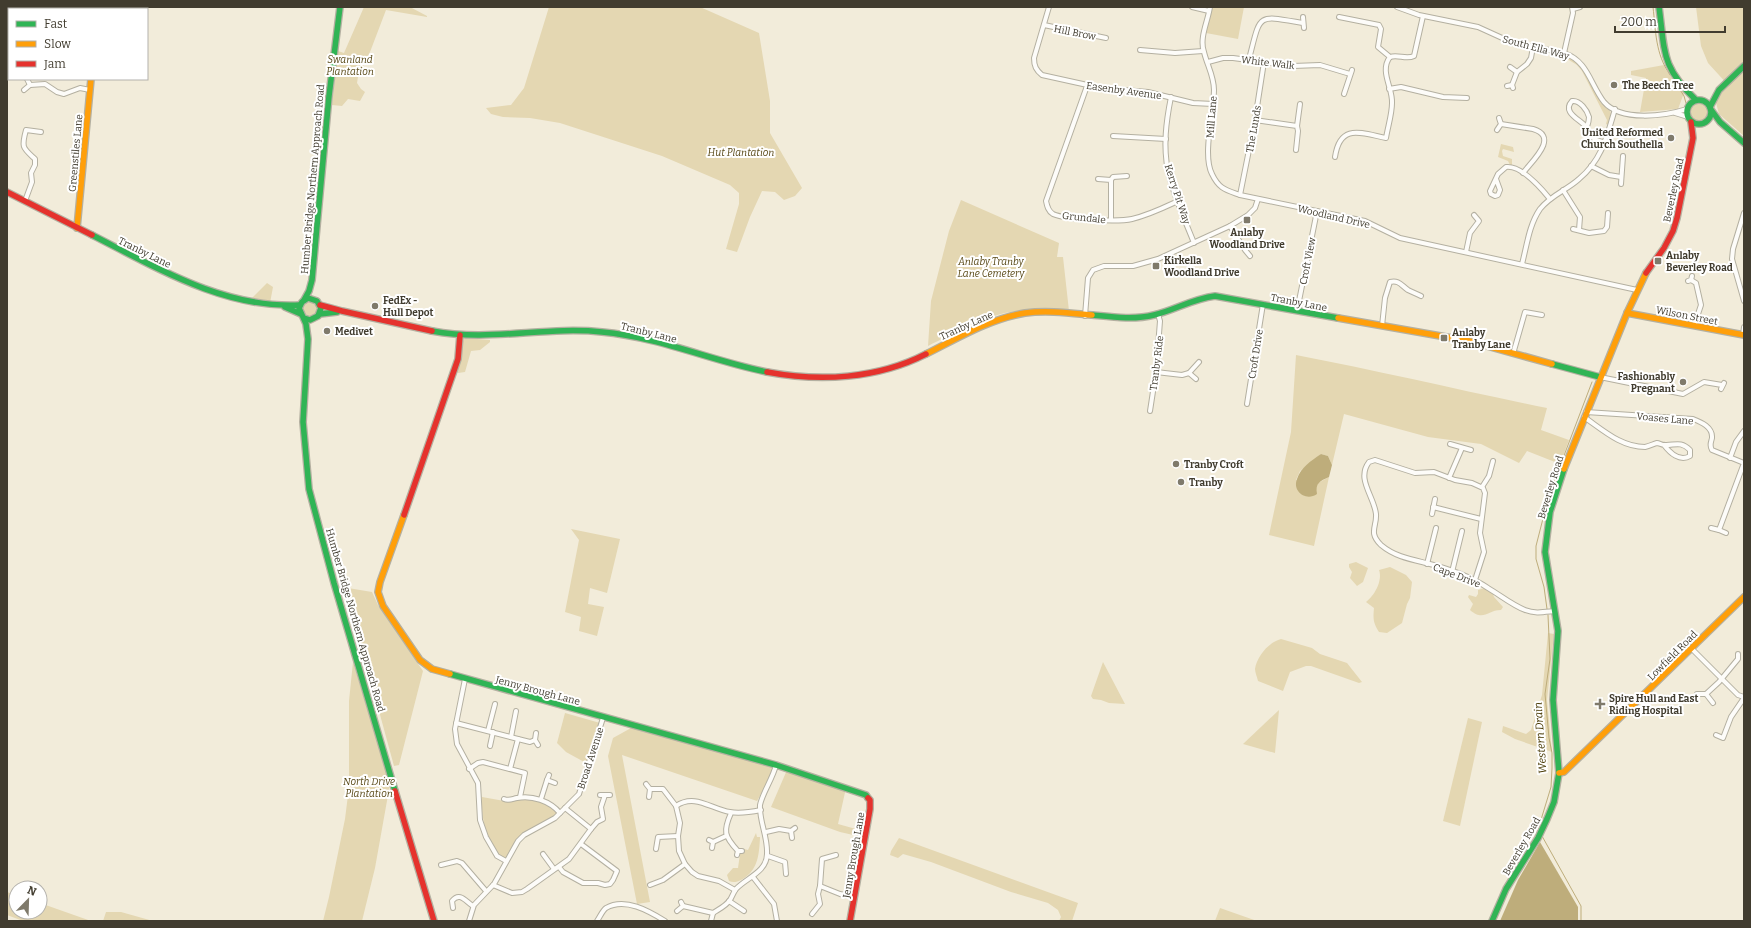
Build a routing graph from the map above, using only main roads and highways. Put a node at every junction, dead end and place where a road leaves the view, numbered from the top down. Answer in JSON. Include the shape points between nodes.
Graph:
{"nodes":[{"id":1,"x":340,"y":7,"type":"edge"},
{"id":2,"x":1659,"y":7,"type":"edge"},
{"id":3,"x":1744,"y":66,"type":"edge"},
{"id":4,"x":91,"y":80,"type":"edge"},
{"id":5,"x":1687,"y":93,"type":"junction"},
{"id":6,"x":1718,"y":93,"type":"junction"},
{"id":7,"x":1696,"y":100,"type":"junction"},
{"id":8,"x":1703,"y":101,"type":"junction"},
{"id":9,"x":1688,"y":107,"type":"junction"},
{"id":10,"x":1711,"y":109,"type":"junction"},
{"id":11,"x":1689,"y":120,"type":"junction"},
{"id":12,"x":1707,"y":122,"type":"junction"},
{"id":13,"x":1720,"y":122,"type":"junction"},
{"id":14,"x":1700,"y":125,"type":"junction"},
{"id":15,"x":1693,"y":138,"type":"junction"},
{"id":16,"x":1744,"y":143,"type":"edge"},
{"id":17,"x":7,"y":192,"type":"edge"},
{"id":18,"x":77,"y":228,"type":"junction"},
{"id":19,"x":312,"y":280,"type":"junction"},
{"id":20,"x":304,"y":300,"type":"junction"},
{"id":21,"x":319,"y":303,"type":"junction"},
{"id":22,"x":300,"y":305,"type":"junction"},
{"id":23,"x":283,"y":306,"type":"junction"},
{"id":24,"x":339,"y":312,"type":"junction"},
{"id":25,"x":1627,"y":313,"type":"junction"},
{"id":26,"x":302,"y":316,"type":"junction"},
{"id":27,"x":318,"y":316,"type":"junction"},
{"id":28,"x":460,"y":335,"type":"junction"},
{"id":29,"x":1744,"y":335,"type":"edge"},
{"id":30,"x":308,"y":339,"type":"junction"},
{"id":31,"x":1600,"y":377,"type":"junction"},
{"id":32,"x":1744,"y":597,"type":"edge"},
{"id":33,"x":1559,"y":773,"type":"junction"},
{"id":34,"x":434,"y":921,"type":"edge"},
{"id":35,"x":850,"y":921,"type":"edge"},
{"id":36,"x":1492,"y":921,"type":"edge"}],
"edges":[{"from":1,"to":19,"type":"main road","name":"Humber Bridge Northern Approach Road"},
{"from":2,"to":5,"type":"main road","via":[[1663,50],[1669,69]]},
{"from":3,"to":6,"type":"main road"},
{"from":4,"to":18,"type":"main road","name":"Greenstiles Lane"},
{"from":5,"to":7,"type":"main road"},
{"from":5,"to":9,"type":"main road"},
{"from":6,"to":8,"type":"main road"},
{"from":6,"to":10,"type":"main road","via":[[1712,101]]},
{"from":7,"to":8,"type":"main road"},
{"from":7,"to":9,"type":"main road"},
{"from":8,"to":10,"type":"main road"},
{"from":9,"to":11,"type":"main road"},
{"from":10,"to":12,"type":"main road"},
{"from":10,"to":13,"type":"main road"},
{"from":11,"to":14,"type":"main road"},
{"from":11,"to":15,"type":"main road","name":"Beverley Road"},
{"from":12,"to":13,"type":"main road"},
{"from":12,"to":14,"type":"main road"},
{"from":13,"to":16,"type":"main road"},
{"from":14,"to":15,"type":"main road","name":"Beverley Road"},
{"from":15,"to":25,"type":"main road","name":"Beverley Road","via":[[1673,231],[1643,277]]},
{"from":17,"to":18,"type":"main road","name":"Tranby Lane"},
{"from":18,"to":23,"type":"main road","name":"Tranby Lane","via":[[213,293]]},
{"from":19,"to":20,"type":"main road","name":"Humber Bridge Northern Approach Road"},
{"from":19,"to":21,"type":"main road","name":"Humber Bridge Northern Approach Road"},
{"from":20,"to":21,"type":"main road","via":[[311,298]]},
{"from":20,"to":22,"type":"main road"},
{"from":21,"to":24,"type":"main road","name":"Tranby Lane"},
{"from":21,"to":27,"type":"main road"},
{"from":22,"to":23,"type":"main road","name":"Tranby Lane"},
{"from":22,"to":26,"type":"main road"},
{"from":23,"to":26,"type":"main road","name":"Tranby Lane"},
{"from":24,"to":27,"type":"main road","name":"Tranby Lane"},
{"from":24,"to":28,"type":"main road","name":"Tranby Lane"},
{"from":25,"to":29,"type":"main road","name":"Wilson Street"},
{"from":25,"to":31,"type":"main road","name":"Beverley Road"},
{"from":26,"to":27,"type":"main road","via":[[310,320]]},
{"from":26,"to":30,"type":"main road","name":"Humber Bridge Northern Approach Road"},
{"from":27,"to":30,"type":"main road"},
{"from":28,"to":31,"type":"main road","name":"Tranby Lane","via":[[609,332],[782,375],[822,379],[867,374],[900,364],[922,356],[985,324],[1013,315],[1062,313],[1130,317],[1158,314],[1197,299],[1215,296],[1469,341]]},
{"from":28,"to":35,"type":"main road","name":"Jenny Brough Lane","via":[[458,359],[380,582],[378,592],[383,606],[420,660],[432,669],[776,765],[866,795],[870,800]]},
{"from":30,"to":34,"type":"main road","name":"Humber Bridge Northern Approach Road","via":[[303,422],[309,489],[334,583]]},
{"from":31,"to":33,"type":"main road","name":"Beverley Road","via":[[1550,512],[1544,552],[1558,631],[1553,700]]},
{"from":32,"to":33,"type":"main road","name":"Lowfield Road","via":[[1564,772]]},
{"from":33,"to":36,"type":"main road","name":"Beverley Road","via":[[1554,802],[1541,832],[1506,889]]}]}
